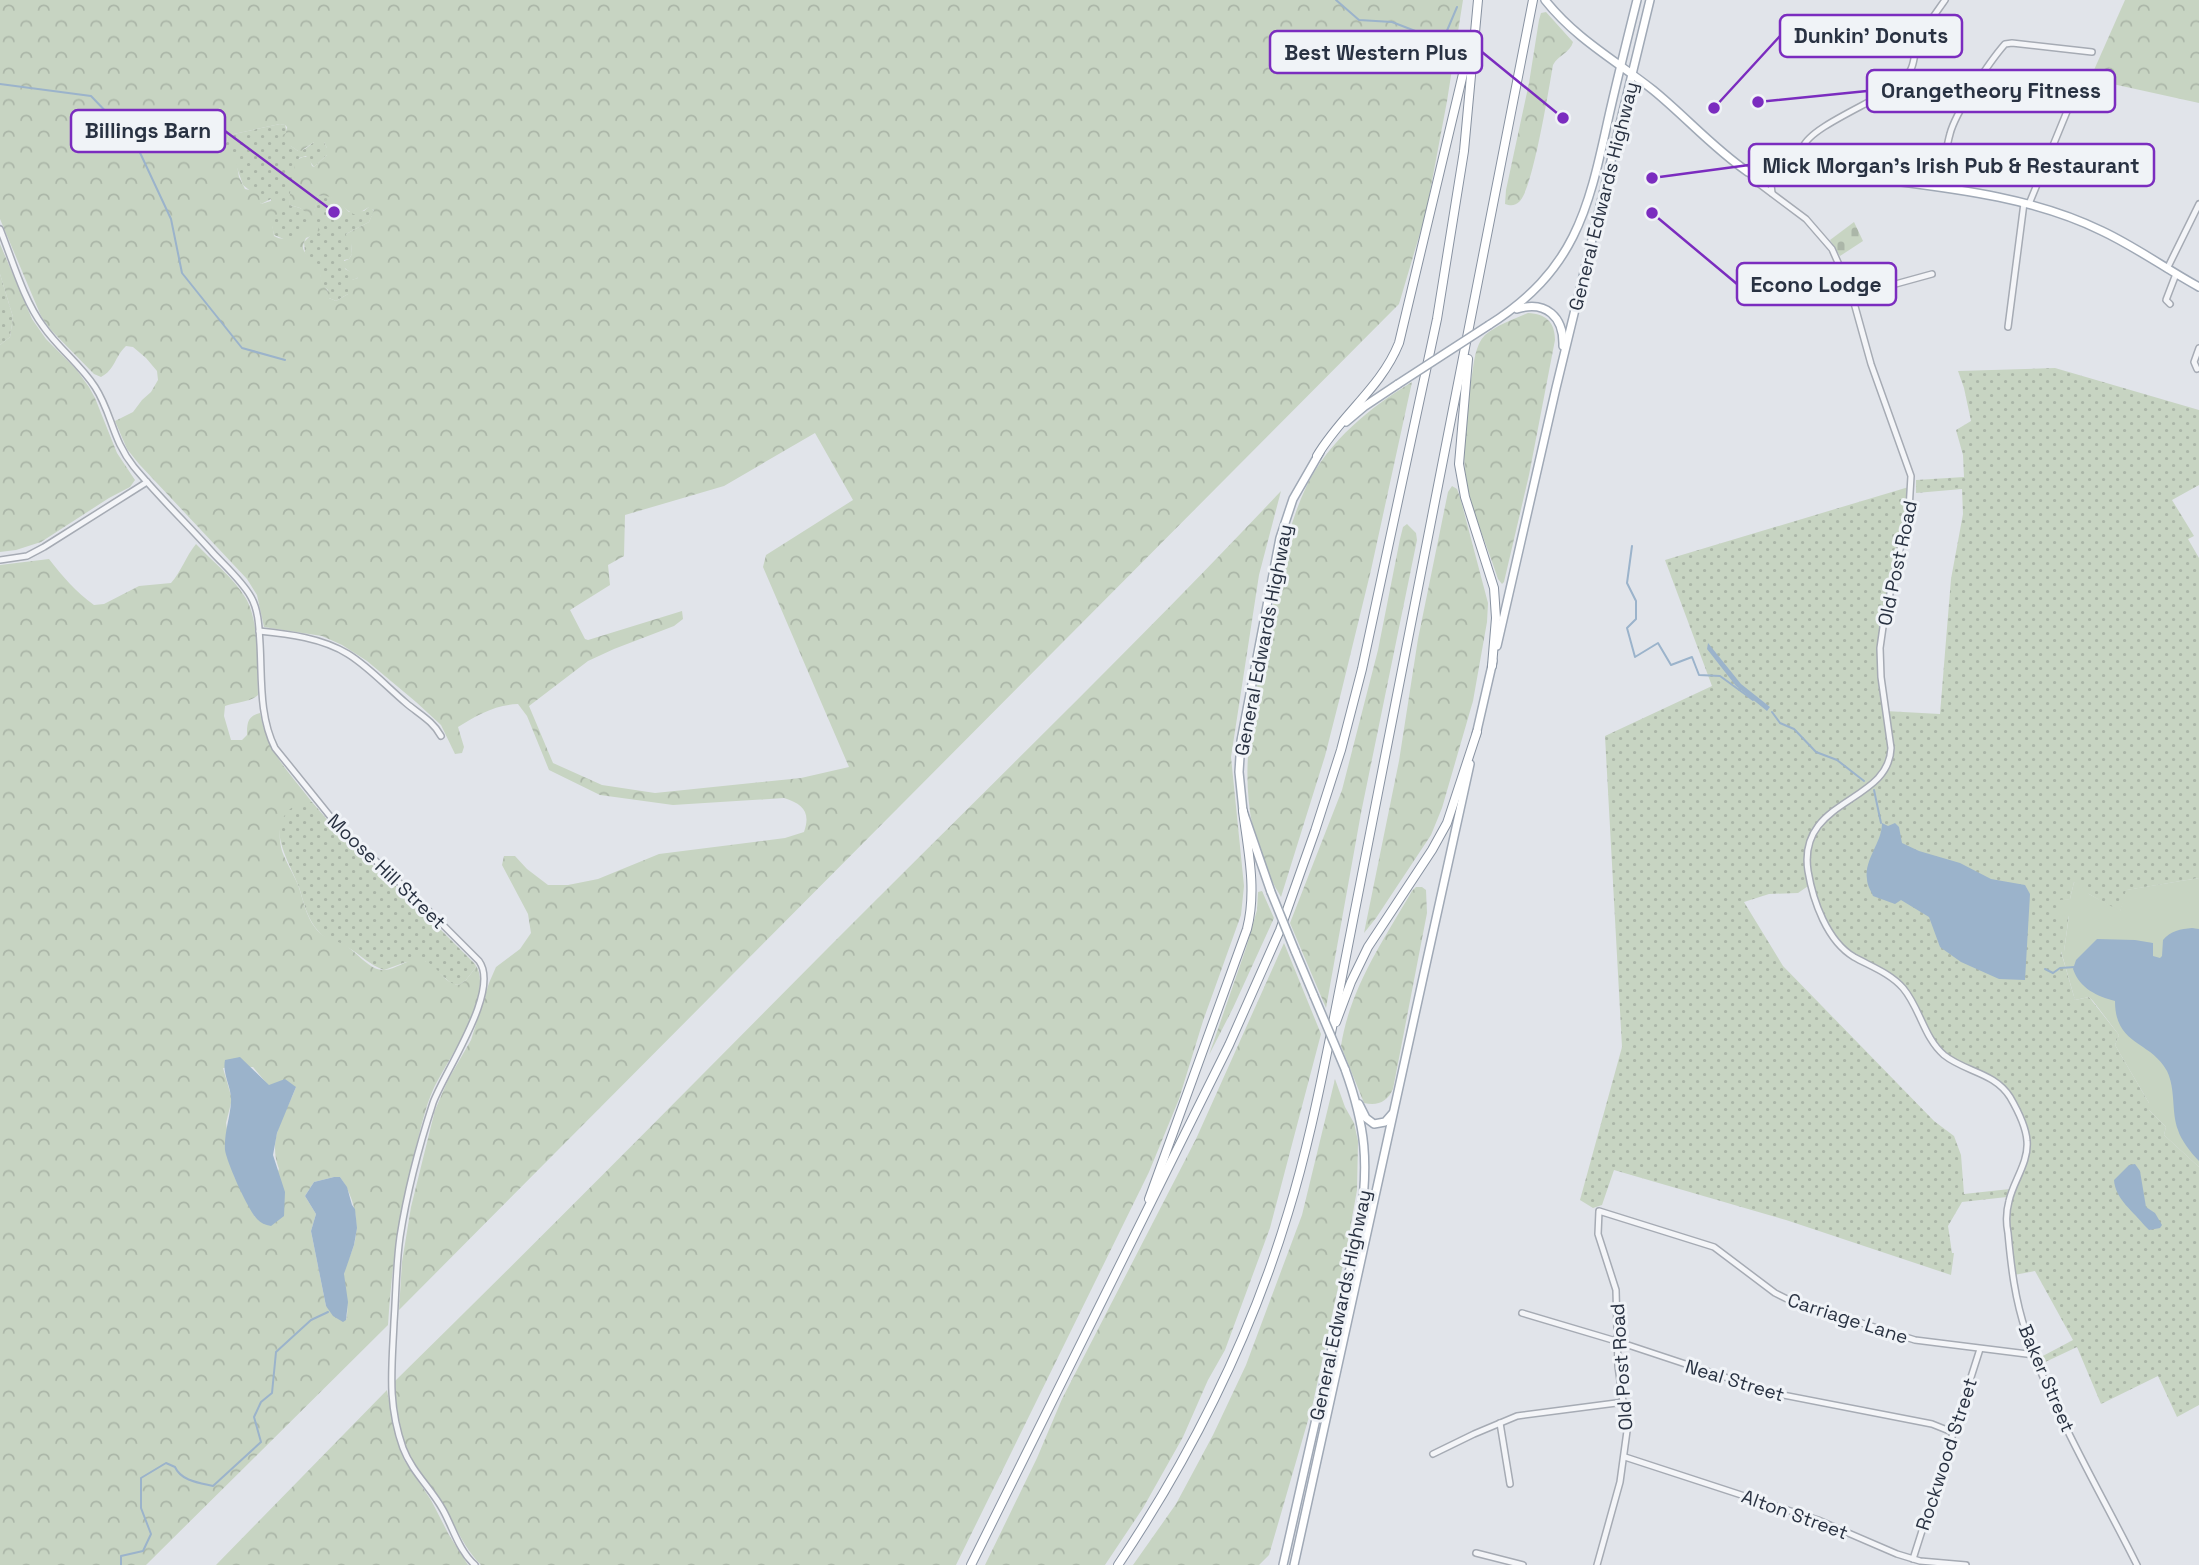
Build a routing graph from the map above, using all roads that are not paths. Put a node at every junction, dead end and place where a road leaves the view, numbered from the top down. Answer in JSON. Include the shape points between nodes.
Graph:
{"nodes":[{"id":1,"x":1478,"y":0,"type":"edge"},
{"id":2,"x":1533,"y":0,"type":"edge"},
{"id":3,"x":1545,"y":0,"type":"edge"},
{"id":4,"x":1637,"y":0,"type":"edge"},
{"id":5,"x":1650,"y":0,"type":"edge"},
{"id":6,"x":1945,"y":0,"type":"edge"},
{"id":7,"x":1477,"y":16,"type":"junction"},
{"id":8,"x":2092,"y":52,"type":"dead end"},
{"id":9,"x":1620,"y":67,"type":"junction"},
{"id":10,"x":1633,"y":76,"type":"junction"},
{"id":11,"x":2068,"y":109,"type":"dead end"},
{"id":12,"x":1748,"y":172,"type":"junction"},
{"id":13,"x":1801,"y":174,"type":"junction"},
{"id":14,"x":1774,"y":175,"type":"junction"},
{"id":15,"x":1942,"y":188,"type":"junction"},
{"id":16,"x":1772,"y":193,"type":"junction"},
{"id":17,"x":2026,"y":203,"type":"junction"},
{"id":18,"x":2199,"y":204,"type":"edge"},
{"id":19,"x":0,"y":229,"type":"edge"},
{"id":20,"x":2167,"y":269,"type":"junction"},
{"id":21,"x":1932,"y":274,"type":"dead end"},
{"id":22,"x":2176,"y":274,"type":"junction"},
{"id":23,"x":2199,"y":287,"type":"edge"},
{"id":24,"x":1852,"y":296,"type":"junction"},
{"id":25,"x":2170,"y":304,"type":"dead end"},
{"id":26,"x":1509,"y":313,"type":"junction"},
{"id":27,"x":2008,"y":327,"type":"dead end"},
{"id":28,"x":1469,"y":330,"type":"junction"},
{"id":29,"x":2199,"y":348,"type":"edge"},
{"id":30,"x":2197,"y":369,"type":"dead end"},
{"id":31,"x":1556,"y":388,"type":"junction"},
{"id":32,"x":1317,"y":456,"type":"junction"},
{"id":33,"x":147,"y":482,"type":"junction"},
{"id":34,"x":0,"y":560,"type":"edge"},
{"id":35,"x":259,"y":631,"type":"junction"},
{"id":36,"x":1492,"y":666,"type":"junction"},
{"id":37,"x":1477,"y":732,"type":"junction"},
{"id":38,"x":441,"y":736,"type":"dead end"},
{"id":39,"x":1243,"y":811,"type":"junction"},
{"id":40,"x":1814,"y":895,"type":"joint"},
{"id":41,"x":1329,"y":1038,"type":"junction"},
{"id":42,"x":1351,"y":1088,"type":"junction"},
{"id":43,"x":1395,"y":1107,"type":"junction"},
{"id":44,"x":1599,"y":1211,"type":"joint"},
{"id":45,"x":1141,"y":1222,"type":"junction"},
{"id":46,"x":1522,"y":1313,"type":"dead end"},
{"id":47,"x":1616,"y":1341,"type":"junction"},
{"id":48,"x":1980,"y":1349,"type":"junction"},
{"id":49,"x":2035,"y":1355,"type":"junction"},
{"id":50,"x":1624,"y":1402,"type":"junction"},
{"id":51,"x":1500,"y":1423,"type":"junction"},
{"id":52,"x":1952,"y":1432,"type":"junction"},
{"id":53,"x":1433,"y":1454,"type":"dead end"},
{"id":54,"x":1625,"y":1457,"type":"junction"},
{"id":55,"x":1510,"y":1484,"type":"dead end"},
{"id":56,"x":1476,"y":1553,"type":"dead end"},
{"id":57,"x":1913,"y":1559,"type":"junction"},
{"id":58,"x":475,"y":1565,"type":"edge"},
{"id":59,"x":971,"y":1565,"type":"edge"},
{"id":60,"x":1118,"y":1565,"type":"edge"},
{"id":61,"x":1283,"y":1565,"type":"edge"},
{"id":62,"x":1294,"y":1565,"type":"edge"},
{"id":63,"x":1523,"y":1565,"type":"edge"},
{"id":64,"x":1597,"y":1565,"type":"edge"},
{"id":65,"x":1966,"y":1565,"type":"edge"},
{"id":66,"x":2137,"y":1565,"type":"edge"}],
"edges":[{"from":1,"to":7,"type":"highway"},
{"from":2,"to":28,"type":"highway"},
{"from":3,"to":9,"type":"main road","name":"Old Post Road","via":[[1570,29]]},
{"from":4,"to":9,"type":"main road","name":"General Edwards Highway"},
{"from":5,"to":10,"type":"main road","name":"General Edwards Highway"},
{"from":6,"to":13,"type":"street","via":[[1917,43],[1914,66],[1906,77],[1812,135],[1804,145]]},
{"from":7,"to":32,"type":"highway","via":[[1399,344],[1380,378]]},
{"from":7,"to":45,"type":"highway","via":[[1464,151],[1445,277],[1371,628],[1340,750],[1272,948]]},
{"from":8,"to":15,"type":"street","via":[[2005,44],[1951,128]]},
{"from":9,"to":10,"type":"main road","name":"Old Post Road"},
{"from":9,"to":26,"type":"main road","name":"General Edwards Highway","via":[[1579,226],[1548,274]]},
{"from":10,"to":12,"type":"main road","name":"Old Post Road"},
{"from":10,"to":31,"type":"main road","name":"General Edwards Highway"},
{"from":11,"to":17,"type":"street"},
{"from":12,"to":14,"type":"main road"},
{"from":12,"to":16,"type":"street","name":"Old Post Road"},
{"from":13,"to":14,"type":"main road"},
{"from":13,"to":15,"type":"main road"},
{"from":14,"to":16,"type":"street"},
{"from":15,"to":17,"type":"main road"},
{"from":16,"to":24,"type":"street","name":"Old Post Road","via":[[1825,238]]},
{"from":17,"to":20,"type":"main road","via":[[2102,230]]},
{"from":17,"to":27,"type":"street"},
{"from":18,"to":20,"type":"street"},
{"from":19,"to":33,"type":"street","name":"Moose Hill Street","via":[[36,316],[94,386],[119,445]]},
{"from":20,"to":22,"type":"main road"},
{"from":21,"to":24,"type":"street"},
{"from":22,"to":23,"type":"main road"},
{"from":22,"to":25,"type":"street","via":[[2166,300]]},
{"from":24,"to":40,"type":"street","name":"Old Post Road","via":[[1912,486],[1881,648],[1890,759],[1881,776],[1834,809],[1816,828],[1807,858]]},
{"from":26,"to":31,"type":"main road","via":[[1536,307],[1558,321],[1563,342]]},
{"from":26,"to":32,"type":"main road","name":"General Edwards Highway","bridge":true,"via":[[1350,419]]},
{"from":28,"to":36,"type":"highway","via":[[1459,464],[1494,588]]},
{"from":28,"to":41,"type":"highway"},
{"from":29,"to":30,"type":"street","via":[[2194,362]]},
{"from":31,"to":36,"type":"main road","name":"General Edwards Highway"},
{"from":32,"to":39,"type":"main road","name":"General Edwards Highway","via":[[1293,499],[1275,556],[1242,731]]},
{"from":33,"to":34,"type":"street","via":[[30,555]]},
{"from":33,"to":35,"type":"street","name":"Moose Hill Street","via":[[247,591]]},
{"from":35,"to":38,"type":"street","via":[[308,638],[349,655],[433,724]]},
{"from":35,"to":58,"type":"street","name":"Moose Hill Street","via":[[265,719],[275,748],[338,826],[417,899],[484,971],[479,1005],[434,1101],[411,1181],[398,1258],[390,1377],[404,1450]]},
{"from":36,"to":37,"type":"main road","name":"General Edwards Highway"},
{"from":37,"to":41,"type":"highway","via":[[1443,831],[1368,947]]},
{"from":37,"to":43,"type":"main road","name":"General Edwards Highway"},
{"from":39,"to":42,"type":"main road","name":"General Edwards Highway","bridge":true},
{"from":39,"to":45,"type":"highway","via":[[1252,881],[1247,929]]},
{"from":40,"to":49,"type":"street","name":"Baker Street","via":[[1828,930],[1842,949],[1899,984],[1943,1054],[1991,1078],[2012,1101],[2027,1144],[2009,1201],[2007,1231],[2019,1308]]},
{"from":41,"to":60,"type":"highway","via":[[1300,1173],[1256,1307],[1195,1438]]},
{"from":42,"to":43,"type":"main road","via":[[1372,1123],[1385,1122]]},
{"from":42,"to":61,"type":"main road","name":"General Edwards Highway","via":[[1364,1135],[1366,1185]]},
{"from":43,"to":62,"type":"main road","name":"General Edwards Highway"},
{"from":44,"to":47,"type":"street","name":"Old Post Road","via":[[1598,1234],[1616,1290]]},
{"from":44,"to":48,"type":"street","name":"Carriage Lane","via":[[1714,1247],[1789,1300],[1914,1340]]},
{"from":45,"to":59,"type":"highway"},
{"from":46,"to":47,"type":"street","name":"Neal Street"},
{"from":47,"to":50,"type":"street","name":"Old Post Road"},
{"from":47,"to":52,"type":"street","name":"Neal Street","via":[[1773,1393],[1932,1424]]},
{"from":48,"to":49,"type":"street","name":"Carriage Lane"},
{"from":48,"to":52,"type":"street","name":"Rockwood Street"},
{"from":49,"to":66,"type":"street","name":"Baker Street"},
{"from":50,"to":51,"type":"street","via":[[1517,1416]]},
{"from":50,"to":54,"type":"street","name":"Old Post Road"},
{"from":51,"to":53,"type":"street"},
{"from":51,"to":55,"type":"street"},
{"from":52,"to":57,"type":"street","name":"Rockwood Street"},
{"from":54,"to":57,"type":"street","name":"Alton Street","via":[[1818,1520]]},
{"from":54,"to":64,"type":"street","name":"Old Post Road"},
{"from":56,"to":63,"type":"street"},
{"from":57,"to":65,"type":"street","name":"Alton Street"}]}
